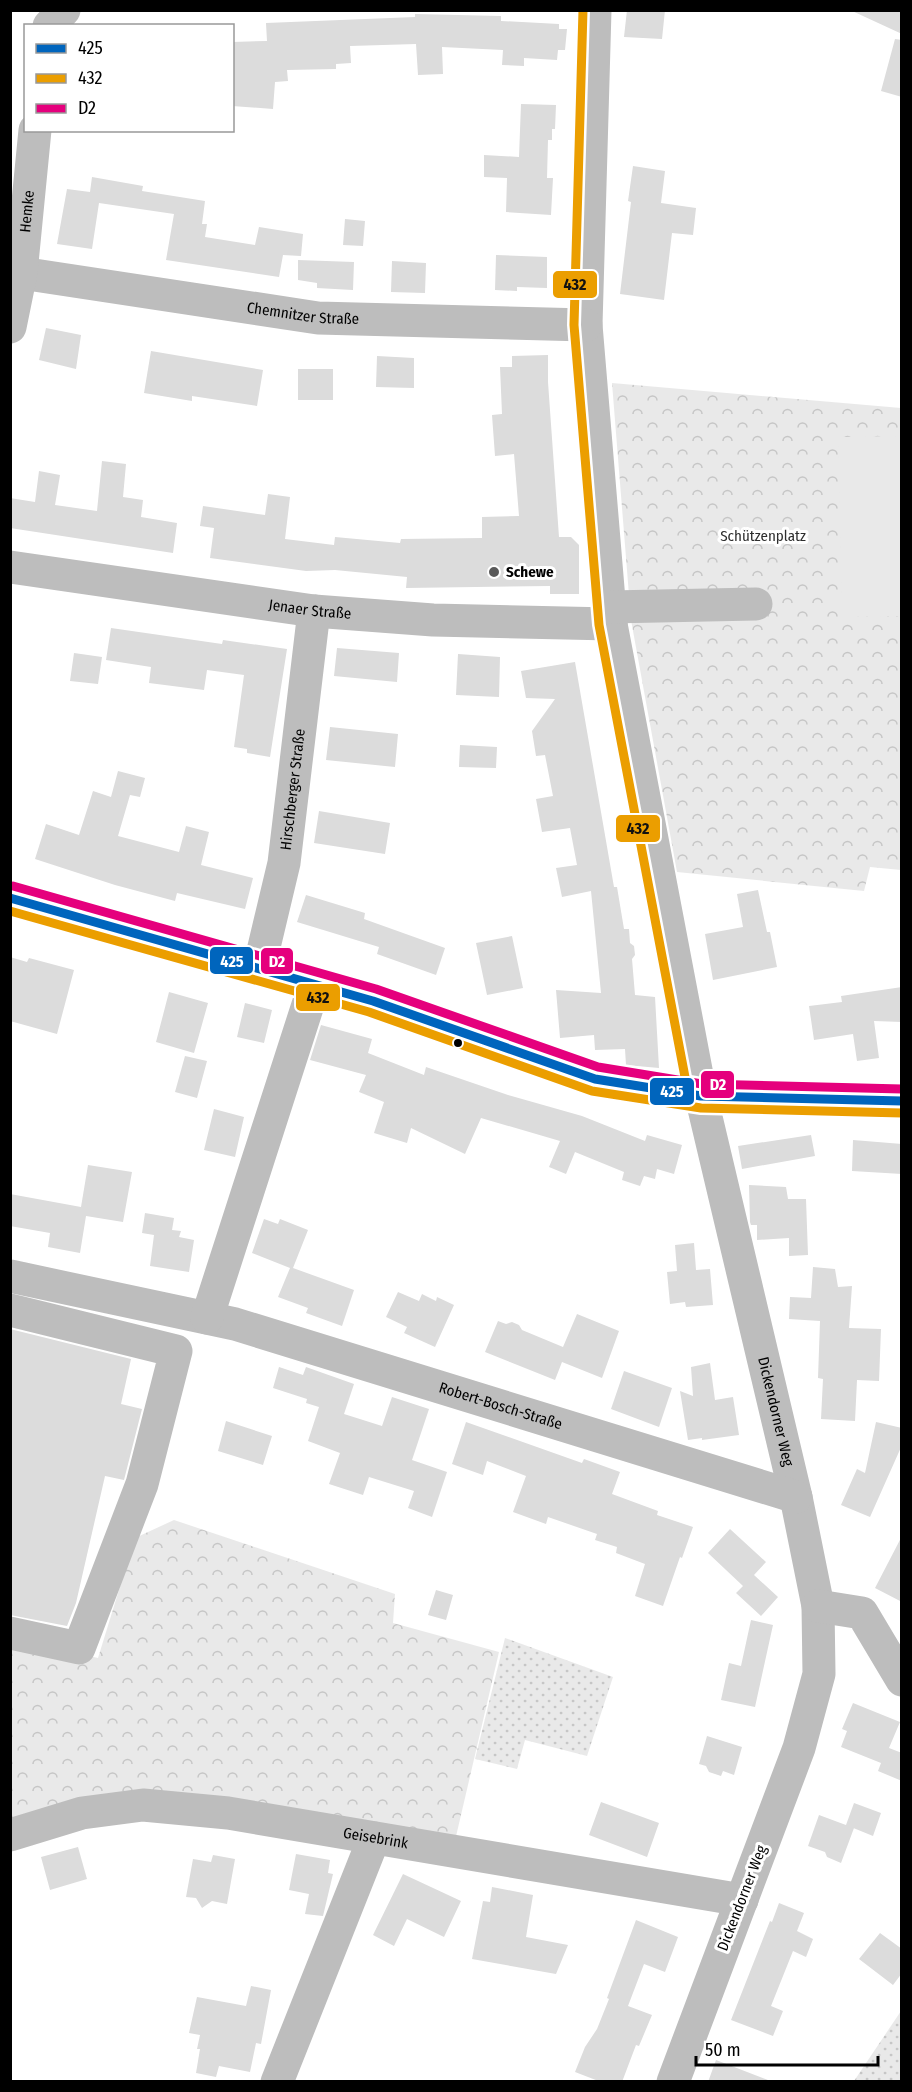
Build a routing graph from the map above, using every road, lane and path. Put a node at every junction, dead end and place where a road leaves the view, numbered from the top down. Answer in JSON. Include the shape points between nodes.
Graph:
{"nodes":[{"id":1,"x":64,"y":10,"type":"edge"},
{"id":2,"x":595,"y":10,"type":"edge"},
{"id":3,"x":51,"y":24,"type":"edge"},
{"id":4,"x":35,"y":132,"type":"edge"},
{"id":5,"x":21,"y":273,"type":"junction"},
{"id":6,"x":586,"y":325,"type":"junction"},
{"id":7,"x":10,"y":327,"type":"edge"},
{"id":8,"x":10,"y":567,"type":"edge"},
{"id":9,"x":756,"y":604,"type":"dead end"},
{"id":10,"x":314,"y":611,"type":"junction"},
{"id":11,"x":611,"y":616,"type":"junction"},
{"id":12,"x":10,"y":898,"type":"edge"},
{"id":13,"x":259,"y":968,"type":"junction"},
{"id":14,"x":315,"y":983,"type":"junction"},
{"id":15,"x":701,"y":1096,"type":"junction"},
{"id":16,"x":902,"y":1101,"type":"edge"},
{"id":17,"x":10,"y":1276,"type":"edge"},
{"id":18,"x":10,"y":1310,"type":"edge"},
{"id":19,"x":207,"y":1318,"type":"junction"},
{"id":20,"x":796,"y":1497,"type":"junction"},
{"id":21,"x":818,"y":1606,"type":"junction"},
{"id":22,"x":10,"y":1633,"type":"edge"},
{"id":23,"x":902,"y":1680,"type":"edge"},
{"id":24,"x":10,"y":1834,"type":"edge"},
{"id":25,"x":374,"y":1838,"type":"junction"},
{"id":26,"x":742,"y":1900,"type":"junction"},
{"id":27,"x":277,"y":2082,"type":"edge"},
{"id":28,"x":673,"y":2082,"type":"edge"}],
"edges":[{"from":1,"to":3,"type":"street"},
{"from":2,"to":6,"type":"street","name":"Dickendorner Weg"},
{"from":4,"to":5,"type":"street","name":"Hemke"},
{"from":5,"to":6,"type":"street","name":"Chemnitzer Straße","via":[[318,318]]},
{"from":5,"to":7,"type":"street","name":"Hemke"},
{"from":6,"to":11,"type":"street","name":"Dickendorner Weg"},
{"from":8,"to":10,"type":"street","name":"Jenaer Straße"},
{"from":9,"to":11,"type":"street","name":"Jenaer Straße"},
{"from":10,"to":11,"type":"street","name":"Jenaer Straße","via":[[433,620]]},
{"from":10,"to":13,"type":"street","name":"Hirschberger Straße","via":[[284,863]]},
{"from":11,"to":15,"type":"street","name":"Dickendorner Weg"},
{"from":12,"to":13,"type":"street"},
{"from":13,"to":14,"type":"street"},
{"from":14,"to":15,"type":"street","via":[[595,1079]]},
{"from":14,"to":19,"type":"street"},
{"from":15,"to":16,"type":"street"},
{"from":15,"to":20,"type":"street","name":"Dickendorner Weg"},
{"from":17,"to":19,"type":"street","name":"Robert-Bosch-Straße"},
{"from":18,"to":22,"type":"street","via":[[176,1351],[142,1484],[79,1648]]},
{"from":19,"to":20,"type":"street","name":"Robert-Bosch-Straße","via":[[247,1327]]},
{"from":20,"to":21,"type":"street","name":"Dickendorner Weg"},
{"from":21,"to":23,"type":"street","via":[[862,1613]]},
{"from":21,"to":26,"type":"street","name":"Dickendorner Weg","via":[[819,1674],[799,1748]]},
{"from":24,"to":25,"type":"street","name":"Geisebrink","via":[[82,1813],[143,1805],[228,1813]]},
{"from":25,"to":26,"type":"street","name":"Geisebrink"},
{"from":25,"to":27,"type":"street"},
{"from":26,"to":28,"type":"street","name":"Dickendorner Weg"}]}
